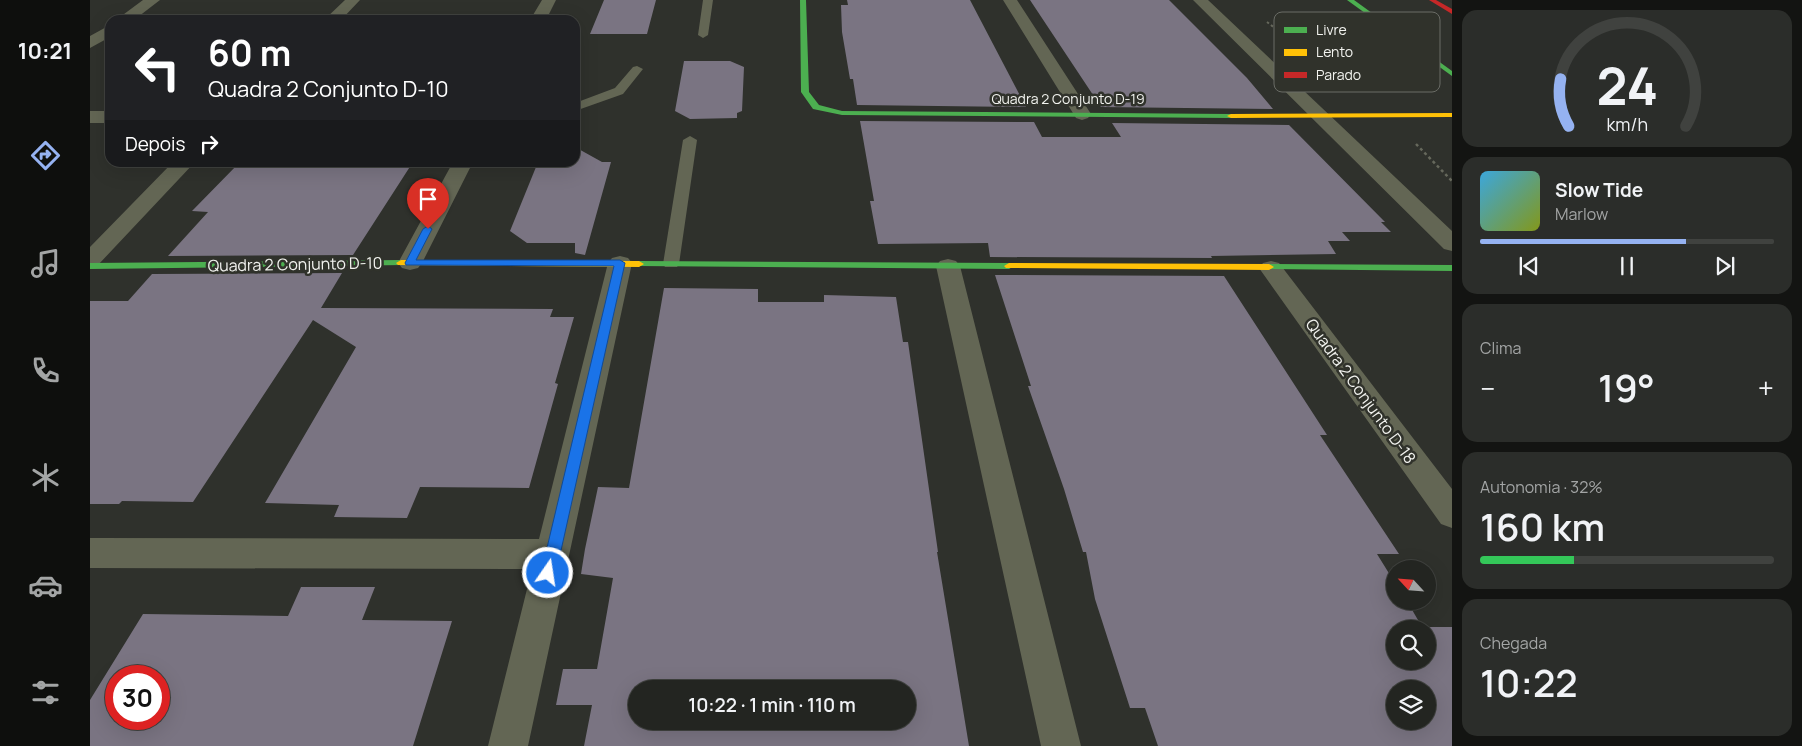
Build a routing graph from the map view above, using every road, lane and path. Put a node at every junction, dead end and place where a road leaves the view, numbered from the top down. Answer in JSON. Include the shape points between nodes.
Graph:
{"nodes":[{"id":1,"x":153,"y":0,"type":"edge"},
{"id":2,"x":353,"y":0,"type":"edge"},
{"id":3,"x":549,"y":0,"type":"edge"},
{"id":4,"x":708,"y":0,"type":"edge"},
{"id":5,"x":803,"y":0,"type":"edge"},
{"id":6,"x":1010,"y":0,"type":"edge"},
{"id":7,"x":1200,"y":0,"type":"edge"},
{"id":8,"x":1350,"y":0,"type":"edge"},
{"id":9,"x":1432,"y":0,"type":"edge"},
{"id":10,"x":1367,"y":12,"type":"edge"},
{"id":11,"x":1452,"y":12,"type":"edge"},
{"id":12,"x":131,"y":15,"type":"edge"},
{"id":13,"x":337,"y":15,"type":"edge"},
{"id":14,"x":541,"y":15,"type":"edge"},
{"id":15,"x":105,"y":33,"type":"edge"},
{"id":16,"x":703,"y":35,"type":"dead end"},
{"id":17,"x":90,"y":43,"type":"edge"},
{"id":18,"x":1440,"y":65,"type":"edge"},
{"id":19,"x":637,"y":69,"type":"dead end"},
{"id":20,"x":1274,"y":72,"type":"edge"},
{"id":21,"x":1452,"y":74,"type":"edge"},
{"id":22,"x":1294,"y":92,"type":"edge"},
{"id":23,"x":580,"y":105,"type":"edge"},
{"id":24,"x":1082,"y":114,"type":"junction"},
{"id":25,"x":1452,"y":115,"type":"edge"},
{"id":26,"x":90,"y":117,"type":"edge"},
{"id":27,"x":105,"y":117,"type":"edge"},
{"id":28,"x":1320,"y":117,"type":"junction"},
{"id":29,"x":690,"y":140,"type":"dead end"},
{"id":30,"x":179,"y":167,"type":"edge"},
{"id":31,"x":460,"y":167,"type":"edge"},
{"id":32,"x":1452,"y":244,"type":"edge"},
{"id":33,"x":90,"y":260,"type":"edge"},
{"id":34,"x":410,"y":263,"type":"junction"},
{"id":35,"x":620,"y":263,"type":"junction"},
{"id":36,"x":671,"y":264,"type":"junction"},
{"id":37,"x":90,"y":266,"type":"edge"},
{"id":38,"x":948,"y":266,"type":"junction"},
{"id":39,"x":1271,"y":268,"type":"junction"},
{"id":40,"x":1452,"y":268,"type":"edge"},
{"id":41,"x":1452,"y":514,"type":"edge"},
{"id":42,"x":553,"y":554,"type":"junction"},
{"id":43,"x":93,"y":557,"type":"edge"},
{"id":44,"x":508,"y":746,"type":"edge"},
{"id":45,"x":1061,"y":746,"type":"edge"}],
"edges":[{"from":1,"to":12,"type":"street"},
{"from":2,"to":13,"type":"street"},
{"from":3,"to":14,"type":"street"},
{"from":4,"to":16,"type":"lane"},
{"from":5,"to":24,"type":"main road","name":"Quadra 2 Conjunto D-19","via":[[806,92],[816,107],[842,113]]},
{"from":6,"to":24,"type":"street"},
{"from":7,"to":20,"type":"street"},
{"from":8,"to":10,"type":"main road"},
{"from":9,"to":11,"type":"main road"},
{"from":15,"to":17,"type":"street"},
{"from":18,"to":21,"type":"main road"},
{"from":19,"to":23,"type":"lane","via":[[619,90]]},
{"from":22,"to":28,"type":"street"},
{"from":24,"to":28,"type":"main road","name":"Quadra 2 Conjunto D-19"},
{"from":25,"to":28,"type":"main road","name":"Quadra 2 Conjunto D-19"},
{"from":26,"to":27,"type":"street"},
{"from":28,"to":32,"type":"street"},
{"from":29,"to":36,"type":"lane"},
{"from":30,"to":33,"type":"street"},
{"from":31,"to":34,"type":"street"},
{"from":34,"to":35,"type":"main road","name":"Quadra 2 Conjunto D-10"},
{"from":34,"to":37,"type":"main road","name":"Quadra 2 Conjunto D-10"},
{"from":35,"to":36,"type":"main road","name":"Quadra 2 Conjunto D-10"},
{"from":35,"to":42,"type":"street"},
{"from":36,"to":38,"type":"main road","name":"Quadra 2 Conjunto D-10"},
{"from":38,"to":39,"type":"main road"},
{"from":38,"to":45,"type":"street"},
{"from":39,"to":40,"type":"main road"},
{"from":39,"to":41,"type":"street","name":"Quadra 2 Conjunto D-18"},
{"from":42,"to":43,"type":"street"},
{"from":42,"to":44,"type":"street"}]}
